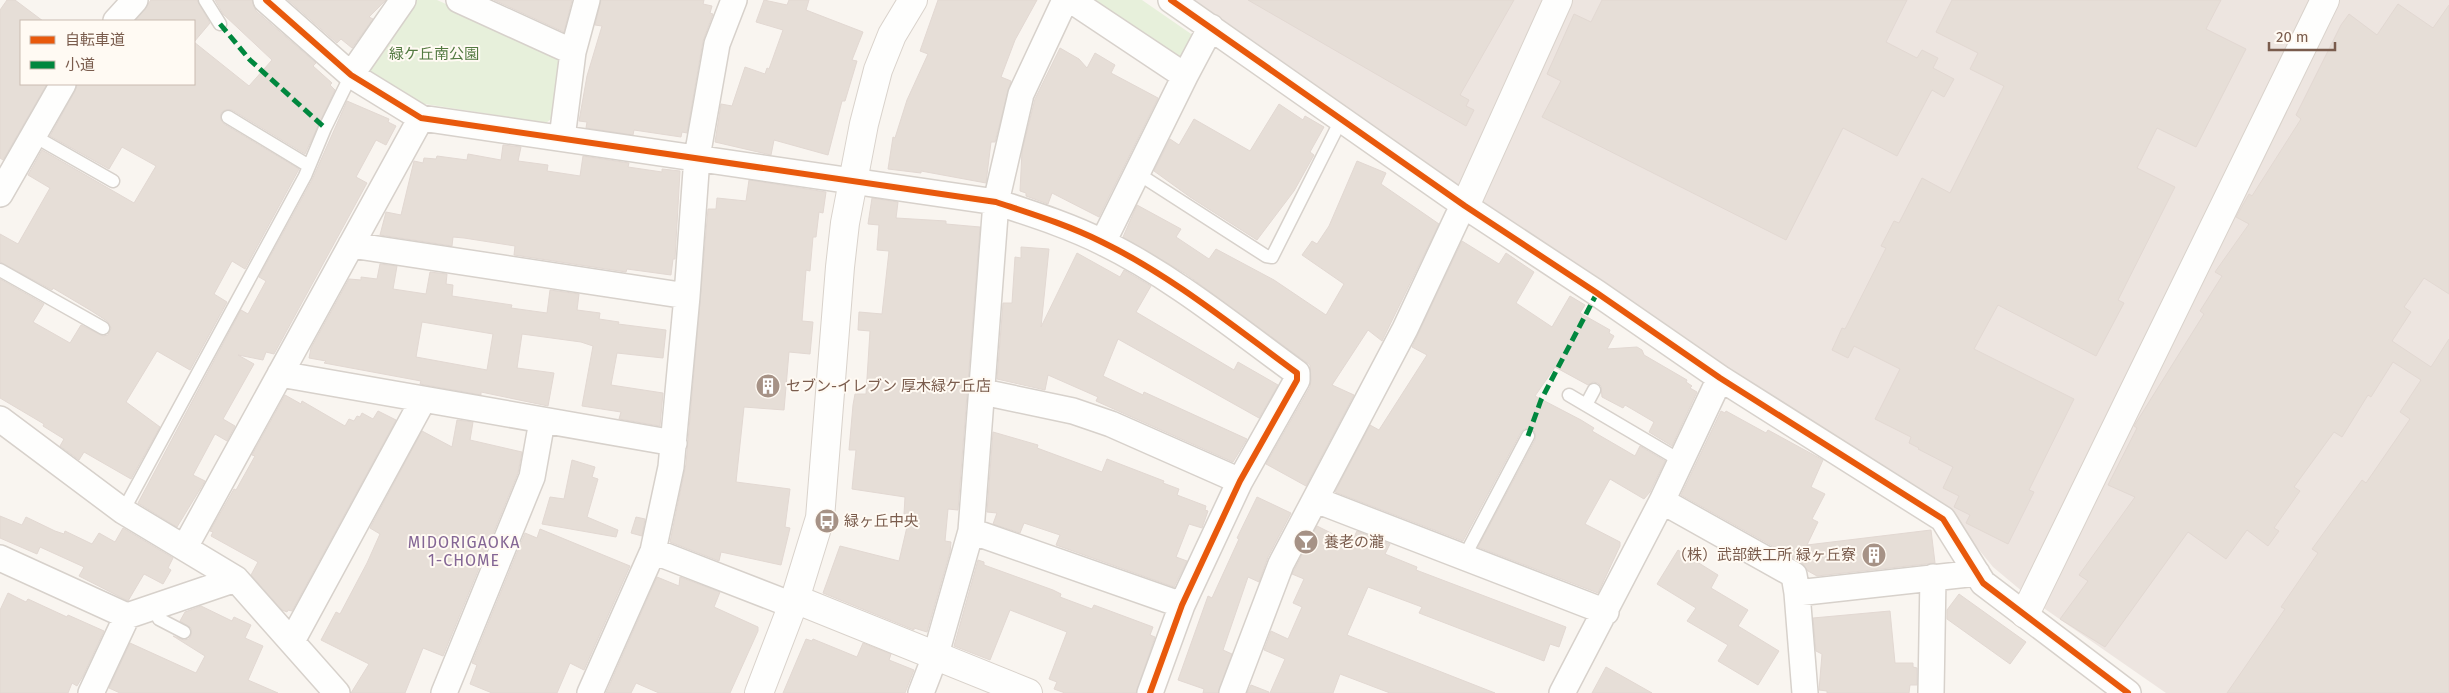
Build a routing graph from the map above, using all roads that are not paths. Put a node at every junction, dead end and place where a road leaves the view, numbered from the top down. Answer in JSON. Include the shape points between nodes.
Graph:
{"nodes":[{"id":1,"x":135,"y":0,"type":"edge"},
{"id":2,"x":205,"y":0,"type":"edge"},
{"id":3,"x":266,"y":0,"type":"edge"},
{"id":4,"x":403,"y":0,"type":"edge"},
{"id":5,"x":460,"y":0,"type":"edge"},
{"id":6,"x":587,"y":0,"type":"edge"},
{"id":7,"x":734,"y":0,"type":"edge"},
{"id":8,"x":912,"y":0,"type":"edge"},
{"id":9,"x":1065,"y":0,"type":"edge"},
{"id":10,"x":1071,"y":0,"type":"edge"},
{"id":11,"x":1171,"y":0,"type":"edge"},
{"id":12,"x":1558,"y":0,"type":"edge"},
{"id":13,"x":2325,"y":0,"type":"edge"},
{"id":14,"x":117,"y":20,"type":"edge"},
{"id":15,"x":220,"y":24,"type":"dead end"},
{"id":16,"x":1211,"y":28,"type":"junction"},
{"id":17,"x":573,"y":52,"type":"junction"},
{"id":18,"x":351,"y":75,"type":"junction"},
{"id":19,"x":1185,"y":76,"type":"junction"},
{"id":20,"x":62,"y":85,"type":"edge"},
{"id":21,"x":228,"y":117,"type":"dead end"},
{"id":22,"x":420,"y":118,"type":"junction"},
{"id":23,"x":1342,"y":118,"type":"junction"},
{"id":24,"x":34,"y":136,"type":"junction"},
{"id":25,"x":562,"y":138,"type":"junction"},
{"id":26,"x":697,"y":157,"type":"junction"},
{"id":27,"x":309,"y":166,"type":"junction"},
{"id":28,"x":1137,"y":173,"type":"junction"},
{"id":29,"x":853,"y":180,"type":"junction"},
{"id":30,"x":113,"y":181,"type":"dead end"},
{"id":31,"x":0,"y":192,"type":"edge"},
{"id":32,"x":996,"y":202,"type":"junction"},
{"id":33,"x":1466,"y":206,"type":"junction"},
{"id":34,"x":1103,"y":242,"type":"junction"},
{"id":35,"x":351,"y":245,"type":"junction"},
{"id":36,"x":0,"y":270,"type":"edge"},
{"id":37,"x":687,"y":296,"type":"junction"},
{"id":38,"x":103,"y":328,"type":"dead end"},
{"id":39,"x":280,"y":374,"type":"junction"},
{"id":40,"x":1720,"y":378,"type":"junction"},
{"id":41,"x":1594,"y":390,"type":"dead end"},
{"id":42,"x":983,"y":392,"type":"junction"},
{"id":43,"x":1569,"y":395,"type":"dead end"},
{"id":44,"x":423,"y":400,"type":"junction"},
{"id":45,"x":1586,"y":405,"type":"junction"},
{"id":46,"x":0,"y":419,"type":"edge"},
{"id":47,"x":542,"y":421,"type":"junction"},
{"id":48,"x":1528,"y":436,"type":"dead end"},
{"id":49,"x":674,"y":443,"type":"junction"},
{"id":50,"x":1681,"y":460,"type":"junction"},
{"id":51,"x":1240,"y":480,"type":"junction"},
{"id":52,"x":1316,"y":500,"type":"junction"},
{"id":53,"x":1662,"y":501,"type":"junction"},
{"id":54,"x":123,"y":511,"type":"junction"},
{"id":55,"x":972,"y":531,"type":"junction"},
{"id":56,"x":185,"y":547,"type":"junction"},
{"id":57,"x":653,"y":550,"type":"junction"},
{"id":58,"x":1465,"y":559,"type":"junction"},
{"id":59,"x":2,"y":564,"type":"edge"},
{"id":60,"x":1977,"y":572,"type":"junction"},
{"id":61,"x":1933,"y":577,"type":"junction"},
{"id":62,"x":236,"y":579,"type":"junction"},
{"id":63,"x":1797,"y":593,"type":"junction"},
{"id":64,"x":794,"y":602,"type":"junction"},
{"id":65,"x":1182,"y":605,"type":"junction"},
{"id":66,"x":154,"y":608,"type":"junction"},
{"id":67,"x":1606,"y":612,"type":"junction"},
{"id":68,"x":2025,"y":614,"type":"junction"},
{"id":69,"x":127,"y":616,"type":"junction"},
{"id":70,"x":184,"y":632,"type":"dead end"},
{"id":71,"x":292,"y":641,"type":"junction"},
{"id":72,"x":936,"y":654,"type":"junction"},
{"id":73,"x":96,"y":691,"type":"edge"},
{"id":74,"x":2121,"y":691,"type":"edge"},
{"id":75,"x":337,"y":693,"type":"edge"},
{"id":76,"x":444,"y":693,"type":"edge"},
{"id":77,"x":590,"y":693,"type":"edge"},
{"id":78,"x":760,"y":693,"type":"edge"},
{"id":79,"x":921,"y":693,"type":"edge"},
{"id":80,"x":1028,"y":693,"type":"edge"},
{"id":81,"x":1150,"y":693,"type":"edge"},
{"id":82,"x":1232,"y":693,"type":"edge"},
{"id":83,"x":1562,"y":693,"type":"edge"},
{"id":84,"x":1805,"y":693,"type":"edge"},
{"id":85,"x":1931,"y":693,"type":"edge"}],
"edges":[{"from":1,"to":14,"type":"street"},
{"from":2,"to":15,"type":"lane"},
{"from":3,"to":18,"type":"street"},
{"from":4,"to":18,"type":"street"},
{"from":5,"to":17,"type":"street"},
{"from":6,"to":17,"type":"street"},
{"from":7,"to":26,"type":"street","via":[[717,44]]},
{"from":8,"to":29,"type":"street","via":[[892,35],[878,70]]},
{"from":9,"to":32,"type":"street","via":[[1021,94]]},
{"from":10,"to":19,"type":"street"},
{"from":11,"to":16,"type":"street"},
{"from":12,"to":33,"type":"street"},
{"from":13,"to":68,"type":"street"},
{"from":16,"to":19,"type":"street"},
{"from":16,"to":23,"type":"street"},
{"from":17,"to":25,"type":"street"},
{"from":18,"to":22,"type":"street"},
{"from":18,"to":27,"type":"lane"},
{"from":19,"to":28,"type":"street"},
{"from":20,"to":24,"type":"street"},
{"from":21,"to":27,"type":"lane"},
{"from":22,"to":25,"type":"street"},
{"from":22,"to":35,"type":"street"},
{"from":23,"to":28,"type":"lane","via":[[1272,258]]},
{"from":23,"to":33,"type":"street"},
{"from":24,"to":30,"type":"lane"},
{"from":24,"to":31,"type":"street"},
{"from":25,"to":26,"type":"street"},
{"from":26,"to":29,"type":"street"},
{"from":26,"to":37,"type":"street"},
{"from":27,"to":54,"type":"lane"},
{"from":28,"to":34,"type":"street"},
{"from":29,"to":32,"type":"street"},
{"from":29,"to":64,"type":"street","via":[[840,268],[820,518]]},
{"from":32,"to":34,"type":"street","via":[[1062,224]]},
{"from":32,"to":42,"type":"street"},
{"from":33,"to":40,"type":"street"},
{"from":33,"to":52,"type":"street","via":[[1458,216],[1405,329]]},
{"from":34,"to":51,"type":"street","via":[[1184,291],[1297,373],[1297,380]]},
{"from":35,"to":37,"type":"street"},
{"from":35,"to":39,"type":"street"},
{"from":36,"to":38,"type":"lane"},
{"from":37,"to":49,"type":"street"},
{"from":39,"to":44,"type":"street"},
{"from":39,"to":56,"type":"street"},
{"from":40,"to":50,"type":"street"},
{"from":40,"to":60,"type":"street","via":[[1943,520]]},
{"from":41,"to":45,"type":"lane"},
{"from":42,"to":51,"type":"street","via":[[1073,411],[1111,424]]},
{"from":42,"to":55,"type":"street"},
{"from":43,"to":45,"type":"lane"},
{"from":44,"to":47,"type":"street"},
{"from":44,"to":71,"type":"street"},
{"from":45,"to":50,"type":"lane"},
{"from":46,"to":54,"type":"street"},
{"from":47,"to":49,"type":"street"},
{"from":47,"to":76,"type":"street","via":[[532,477]]},
{"from":48,"to":58,"type":"lane"},
{"from":49,"to":57,"type":"street"},
{"from":50,"to":53,"type":"street"},
{"from":51,"to":65,"type":"street"},
{"from":52,"to":58,"type":"street"},
{"from":52,"to":82,"type":"street","via":[[1281,564]]},
{"from":53,"to":63,"type":"street","via":[[1794,575]]},
{"from":53,"to":67,"type":"street"},
{"from":54,"to":56,"type":"street"},
{"from":55,"to":65,"type":"street"},
{"from":55,"to":72,"type":"street"},
{"from":56,"to":62,"type":"street"},
{"from":57,"to":64,"type":"street"},
{"from":57,"to":77,"type":"street"},
{"from":58,"to":67,"type":"street"},
{"from":59,"to":69,"type":"street"},
{"from":60,"to":61,"type":"street"},
{"from":60,"to":68,"type":"street","via":[[1983,583]]},
{"from":61,"to":63,"type":"street"},
{"from":61,"to":85,"type":"street"},
{"from":62,"to":66,"type":"street"},
{"from":62,"to":71,"type":"street"},
{"from":63,"to":84,"type":"street"},
{"from":64,"to":72,"type":"street"},
{"from":64,"to":78,"type":"street"},
{"from":65,"to":81,"type":"street"},
{"from":66,"to":69,"type":"street"},
{"from":66,"to":70,"type":"lane","via":[[159,619]]},
{"from":67,"to":83,"type":"street"},
{"from":68,"to":74,"type":"street"},
{"from":69,"to":73,"type":"street"},
{"from":71,"to":75,"type":"street"},
{"from":72,"to":79,"type":"street"},
{"from":72,"to":80,"type":"street"}]}
